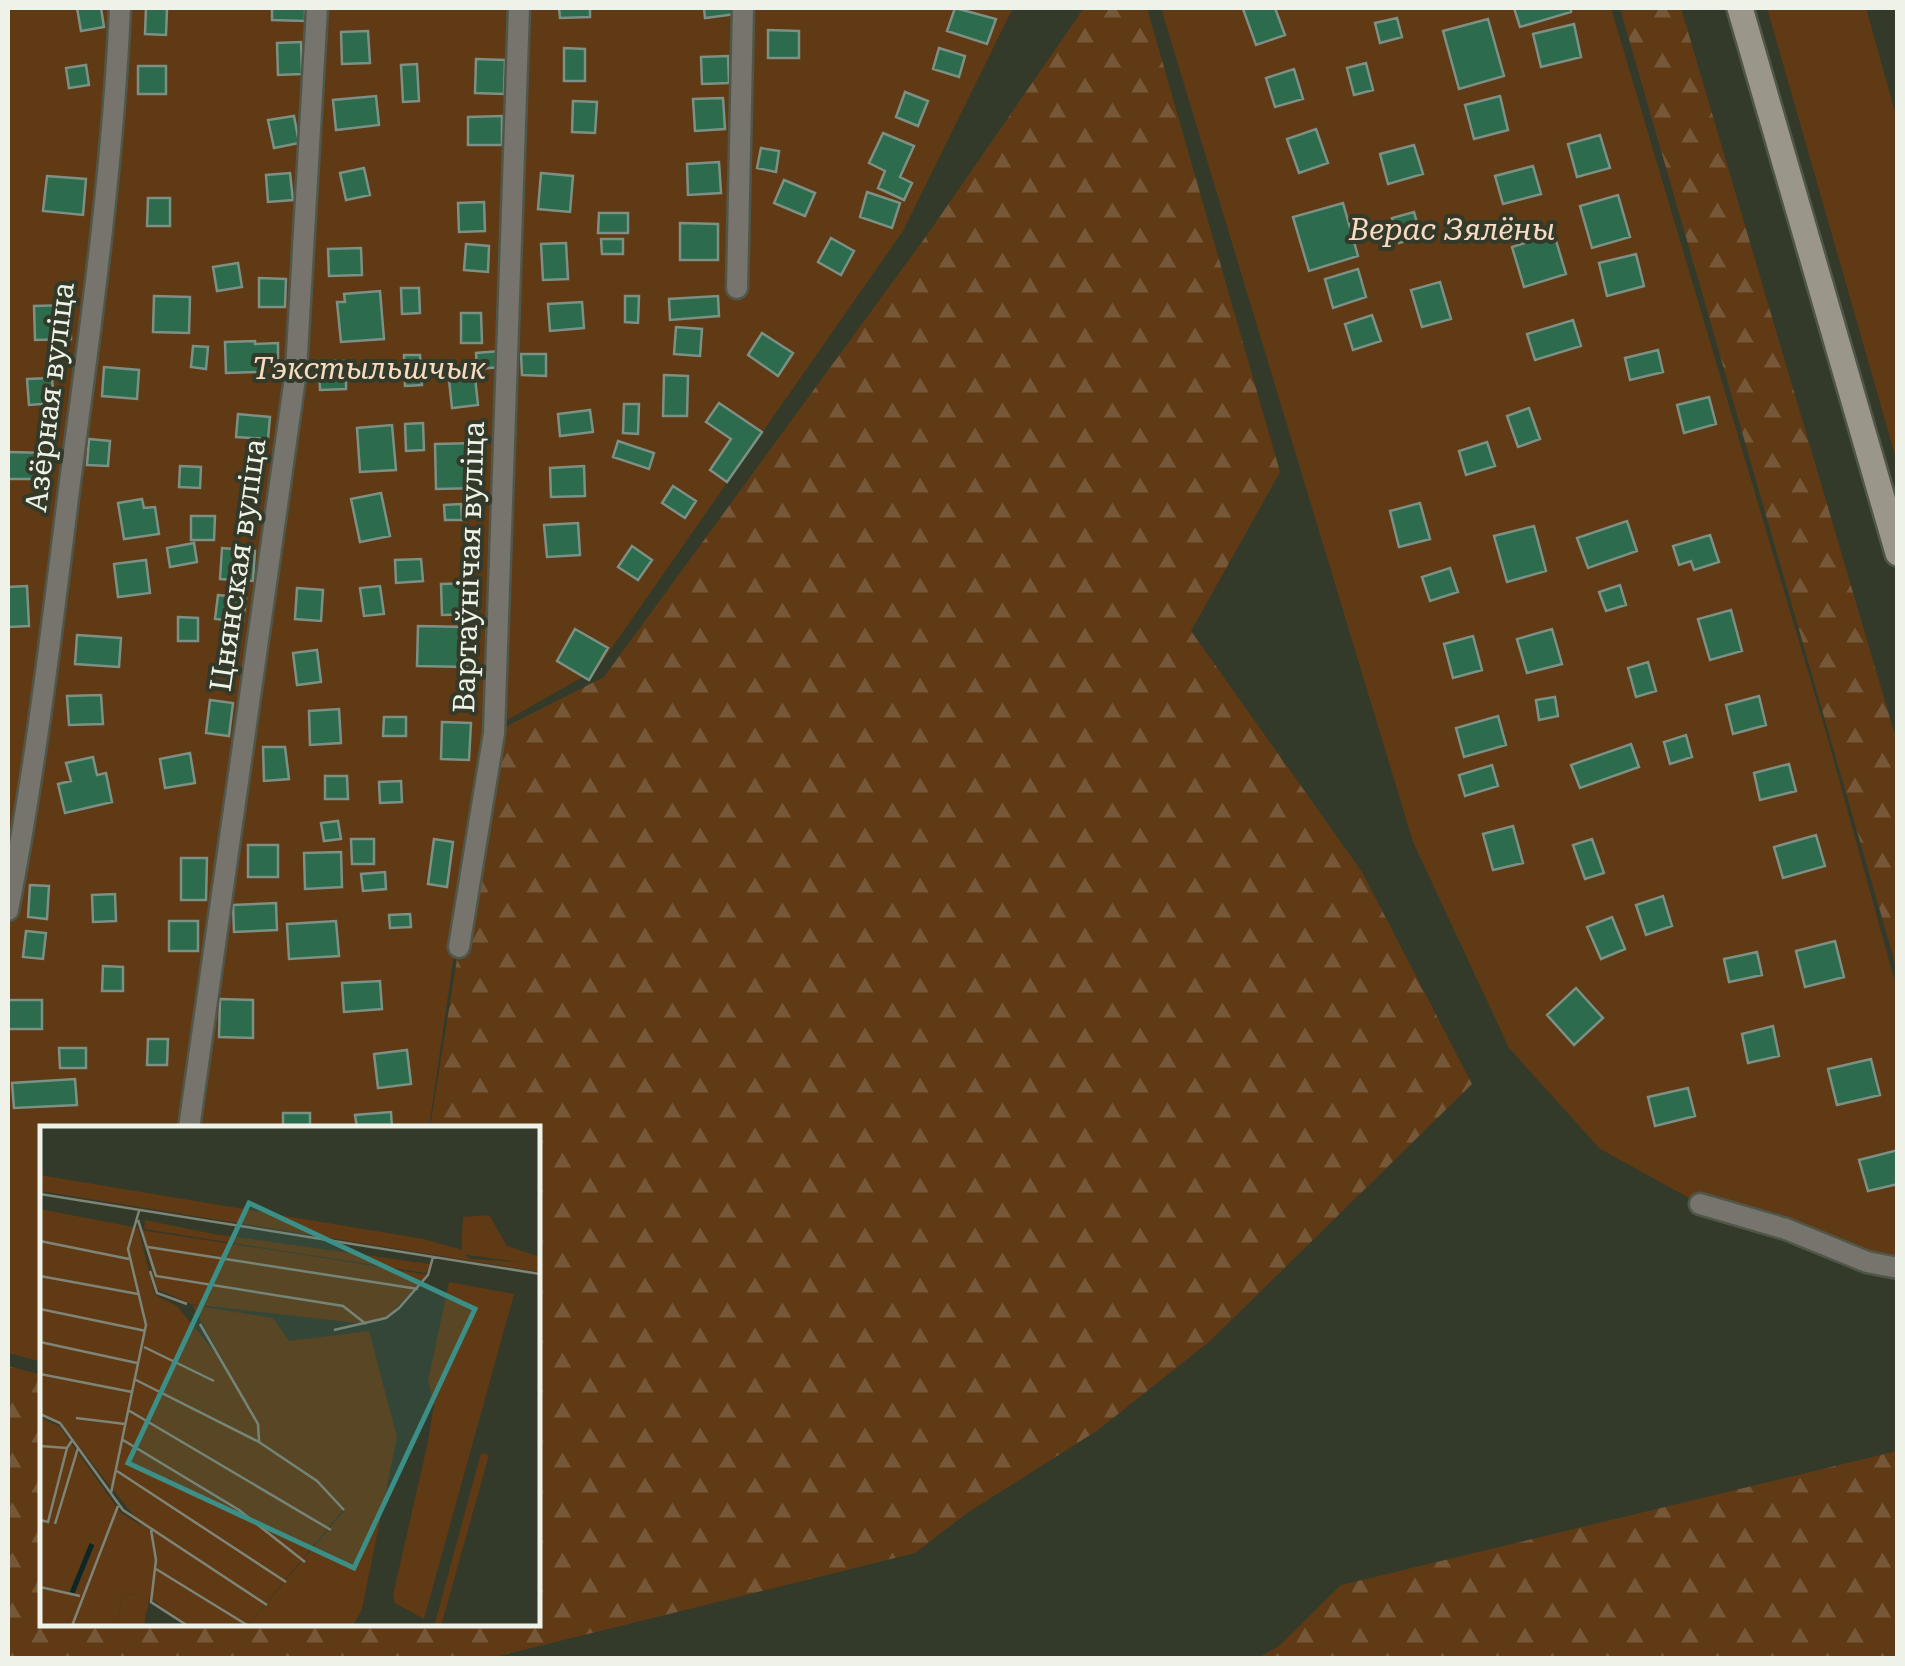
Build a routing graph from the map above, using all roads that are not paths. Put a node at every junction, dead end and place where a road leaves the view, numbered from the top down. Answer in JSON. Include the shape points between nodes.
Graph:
{"nodes":[{"id":1,"x":120,"y":8,"type":"edge"},
{"id":2,"x":317,"y":8,"type":"edge"},
{"id":3,"x":518,"y":8,"type":"edge"},
{"id":4,"x":743,"y":8,"type":"edge"},
{"id":5,"x":1740,"y":8,"type":"edge"},
{"id":6,"x":737,"y":288,"type":"dead end"},
{"id":7,"x":1898,"y":553,"type":"edge"},
{"id":8,"x":8,"y":910,"type":"edge"},
{"id":9,"x":459,"y":947,"type":"dead end"},
{"id":10,"x":189,"y":1126,"type":"edge"},
{"id":11,"x":1700,"y":1204,"type":"dead end"},
{"id":12,"x":1898,"y":1268,"type":"edge"}],
"edges":[{"from":1,"to":8,"type":"street","name":"Азёрная вуліца","via":[[88,350],[28,808]]},
{"from":2,"to":10,"type":"street","name":"Цнянская вуліца","via":[[296,372]]},
{"from":3,"to":9,"type":"street","name":"Вартаўнічая вуліца","via":[[494,733]]},
{"from":4,"to":6,"type":"street"},
{"from":5,"to":7,"type":"main road"},
{"from":11,"to":12,"type":"street"}]}
